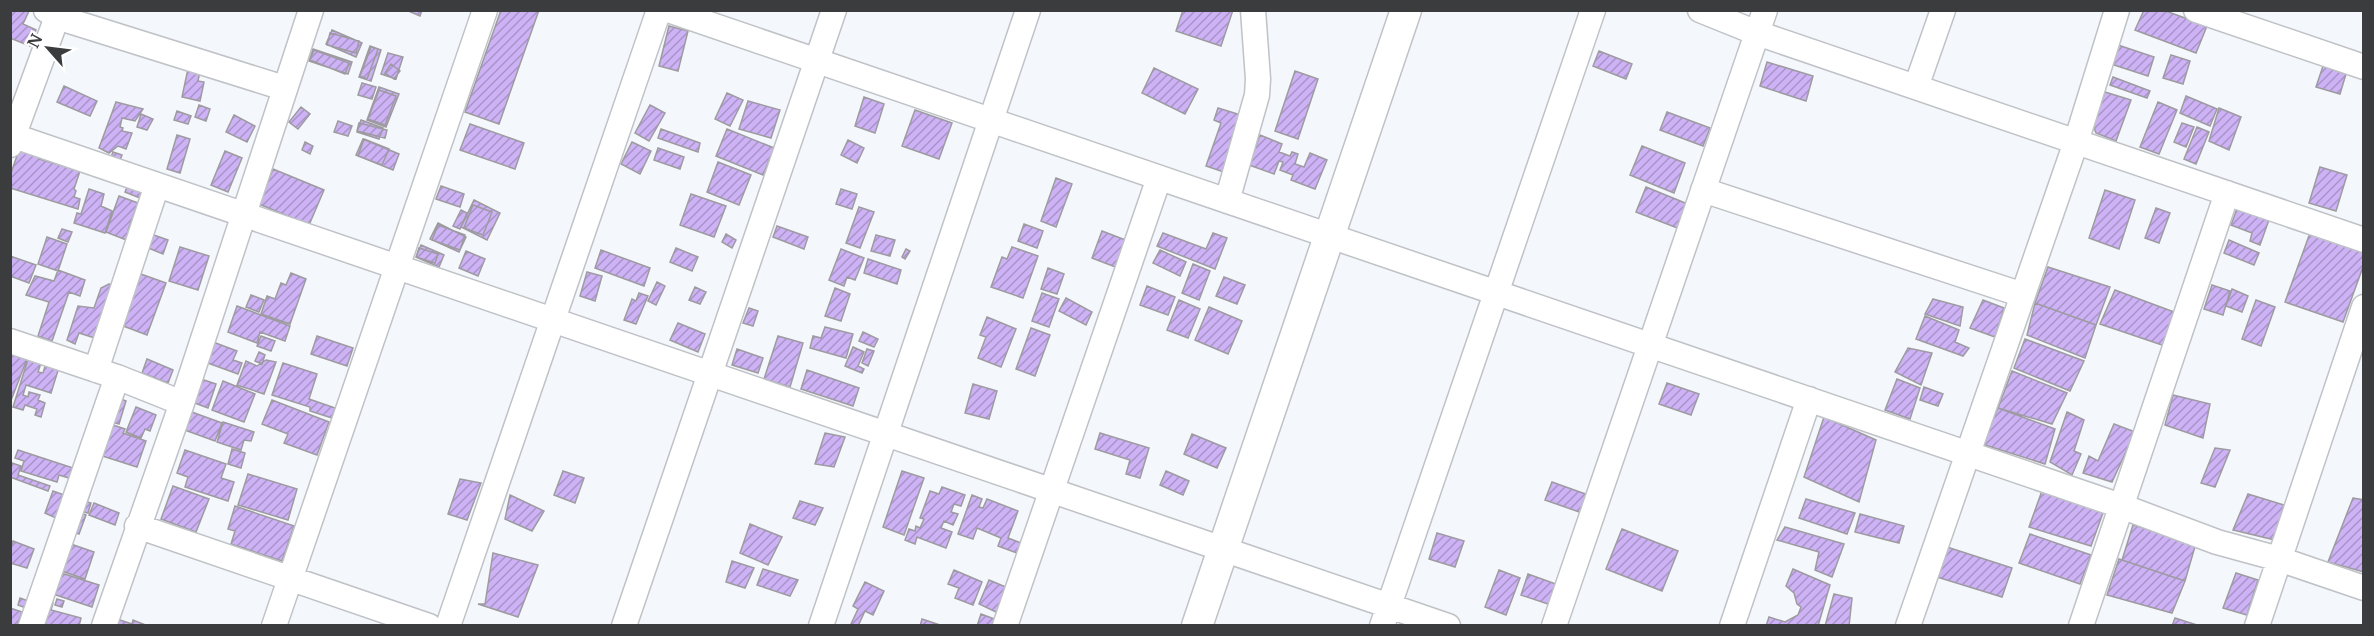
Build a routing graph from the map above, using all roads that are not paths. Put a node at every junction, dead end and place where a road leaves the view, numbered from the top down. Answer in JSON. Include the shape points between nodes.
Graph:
{"nodes":[{"id":1,"x":311,"y":10,"type":"edge"},
{"id":2,"x":485,"y":10,"type":"edge"},
{"id":3,"x":659,"y":10,"type":"edge"},
{"id":4,"x":668,"y":10,"type":"edge"},
{"id":5,"x":834,"y":10,"type":"edge"},
{"id":6,"x":1028,"y":10,"type":"edge"},
{"id":7,"x":1253,"y":10,"type":"edge"},
{"id":8,"x":1406,"y":10,"type":"edge"},
{"id":9,"x":1593,"y":10,"type":"edge"},
{"id":10,"x":1700,"y":10,"type":"edge"},
{"id":11,"x":1943,"y":10,"type":"edge"},
{"id":12,"x":2117,"y":10,"type":"edge"},
{"id":13,"x":2196,"y":10,"type":"edge"},
{"id":14,"x":51,"y":14,"type":"edge"},
{"id":15,"x":1761,"y":22,"type":"edge"},
{"id":16,"x":817,"y":61,"type":"junction"},
{"id":17,"x":2364,"y":67,"type":"edge"},
{"id":18,"x":1916,"y":87,"type":"junction"},
{"id":19,"x":284,"y":88,"type":"junction"},
{"id":20,"x":991,"y":120,"type":"junction"},
{"id":21,"x":12,"y":141,"type":"edge"},
{"id":22,"x":2076,"y":142,"type":"junction"},
{"id":23,"x":1159,"y":178,"type":"junction"},
{"id":24,"x":157,"y":185,"type":"junction"},
{"id":25,"x":1703,"y":190,"type":"junction"},
{"id":26,"x":2227,"y":193,"type":"junction"},
{"id":27,"x":1227,"y":201,"type":"junction"},
{"id":28,"x":243,"y":214,"type":"junction"},
{"id":29,"x":1329,"y":236,"type":"junction"},
{"id":30,"x":2364,"y":240,"type":"edge"},
{"id":31,"x":397,"y":267,"type":"junction"},
{"id":32,"x":1496,"y":293,"type":"junction"},
{"id":33,"x":2023,"y":295,"type":"junction"},
{"id":34,"x":2364,"y":307,"type":"edge"},
{"id":35,"x":553,"y":320,"type":"junction"},
{"id":36,"x":10,"y":340,"type":"edge"},
{"id":37,"x":1650,"y":345,"type":"junction"},
{"id":38,"x":107,"y":373,"type":"junction"},
{"id":39,"x":710,"y":374,"type":"junction"},
{"id":40,"x":1809,"y":399,"type":"junction"},
{"id":41,"x":182,"y":403,"type":"junction"},
{"id":42,"x":886,"y":434,"type":"junction"},
{"id":43,"x":1968,"y":454,"type":"junction"},
{"id":44,"x":1052,"y":490,"type":"junction"},
{"id":45,"x":2121,"y":506,"type":"junction"},
{"id":46,"x":137,"y":526,"type":"junction"},
{"id":47,"x":1223,"y":549,"type":"junction"},
{"id":48,"x":2279,"y":559,"type":"junction"},
{"id":49,"x":291,"y":579,"type":"junction"},
{"id":50,"x":2364,"y":588,"type":"edge"},
{"id":51,"x":1385,"y":615,"type":"edge"},
{"id":52,"x":31,"y":626,"type":"edge"},
{"id":53,"x":104,"y":626,"type":"edge"},
{"id":54,"x":274,"y":626,"type":"edge"},
{"id":55,"x":429,"y":626,"type":"edge"},
{"id":56,"x":448,"y":626,"type":"edge"},
{"id":57,"x":624,"y":626,"type":"edge"},
{"id":58,"x":821,"y":626,"type":"edge"},
{"id":59,"x":1005,"y":626,"type":"edge"},
{"id":60,"x":1197,"y":626,"type":"edge"},
{"id":61,"x":1448,"y":626,"type":"edge"},
{"id":62,"x":1554,"y":626,"type":"edge"},
{"id":63,"x":1732,"y":626,"type":"edge"},
{"id":64,"x":1908,"y":626,"type":"edge"},
{"id":65,"x":2080,"y":626,"type":"edge"},
{"id":66,"x":2257,"y":626,"type":"edge"}],
"edges":[{"from":1,"to":19,"type":"street"},
{"from":2,"to":31,"type":"street"},
{"from":3,"to":35,"type":"street"},
{"from":4,"to":16,"type":"street"},
{"from":5,"to":16,"type":"street"},
{"from":6,"to":20,"type":"street"},
{"from":7,"to":27,"type":"street","via":[[1257,95]]},
{"from":8,"to":29,"type":"street"},
{"from":9,"to":32,"type":"street"},
{"from":10,"to":15,"type":"street"},
{"from":11,"to":18,"type":"street"},
{"from":12,"to":22,"type":"street"},
{"from":13,"to":17,"type":"street"},
{"from":14,"to":19,"type":"street"},
{"from":14,"to":21,"type":"street"},
{"from":15,"to":18,"type":"street"},
{"from":15,"to":25,"type":"street"},
{"from":16,"to":20,"type":"street"},
{"from":16,"to":39,"type":"street"},
{"from":18,"to":22,"type":"street"},
{"from":19,"to":28,"type":"street"},
{"from":20,"to":23,"type":"street"},
{"from":20,"to":42,"type":"street"},
{"from":21,"to":24,"type":"street"},
{"from":22,"to":26,"type":"street"},
{"from":22,"to":33,"type":"street"},
{"from":23,"to":27,"type":"street"},
{"from":23,"to":44,"type":"street"},
{"from":24,"to":28,"type":"street"},
{"from":24,"to":38,"type":"street"},
{"from":25,"to":33,"type":"street"},
{"from":25,"to":37,"type":"street"},
{"from":26,"to":30,"type":"street"},
{"from":26,"to":45,"type":"street"},
{"from":27,"to":29,"type":"street"},
{"from":28,"to":31,"type":"street"},
{"from":28,"to":41,"type":"street"},
{"from":29,"to":32,"type":"street"},
{"from":29,"to":47,"type":"street"},
{"from":31,"to":35,"type":"street"},
{"from":31,"to":49,"type":"street"},
{"from":32,"to":37,"type":"street"},
{"from":32,"to":51,"type":"street"},
{"from":33,"to":43,"type":"street"},
{"from":34,"to":48,"type":"street"},
{"from":35,"to":39,"type":"street"},
{"from":35,"to":56,"type":"street"},
{"from":36,"to":38,"type":"street"},
{"from":37,"to":40,"type":"street"},
{"from":37,"to":62,"type":"street"},
{"from":38,"to":41,"type":"street"},
{"from":38,"to":52,"type":"street"},
{"from":39,"to":42,"type":"street"},
{"from":39,"to":57,"type":"street"},
{"from":40,"to":43,"type":"street"},
{"from":40,"to":63,"type":"street"},
{"from":41,"to":46,"type":"street"},
{"from":42,"to":44,"type":"street"},
{"from":42,"to":58,"type":"street"},
{"from":43,"to":45,"type":"street"},
{"from":43,"to":64,"type":"street"},
{"from":44,"to":47,"type":"street"},
{"from":44,"to":59,"type":"street"},
{"from":45,"to":48,"type":"street","via":[[2217,542]]},
{"from":45,"to":65,"type":"street"},
{"from":46,"to":49,"type":"street"},
{"from":46,"to":53,"type":"street"},
{"from":47,"to":51,"type":"street"},
{"from":47,"to":60,"type":"street"},
{"from":48,"to":50,"type":"street"},
{"from":48,"to":66,"type":"street"},
{"from":49,"to":54,"type":"street"},
{"from":49,"to":55,"type":"street"},
{"from":51,"to":61,"type":"street"}]}
